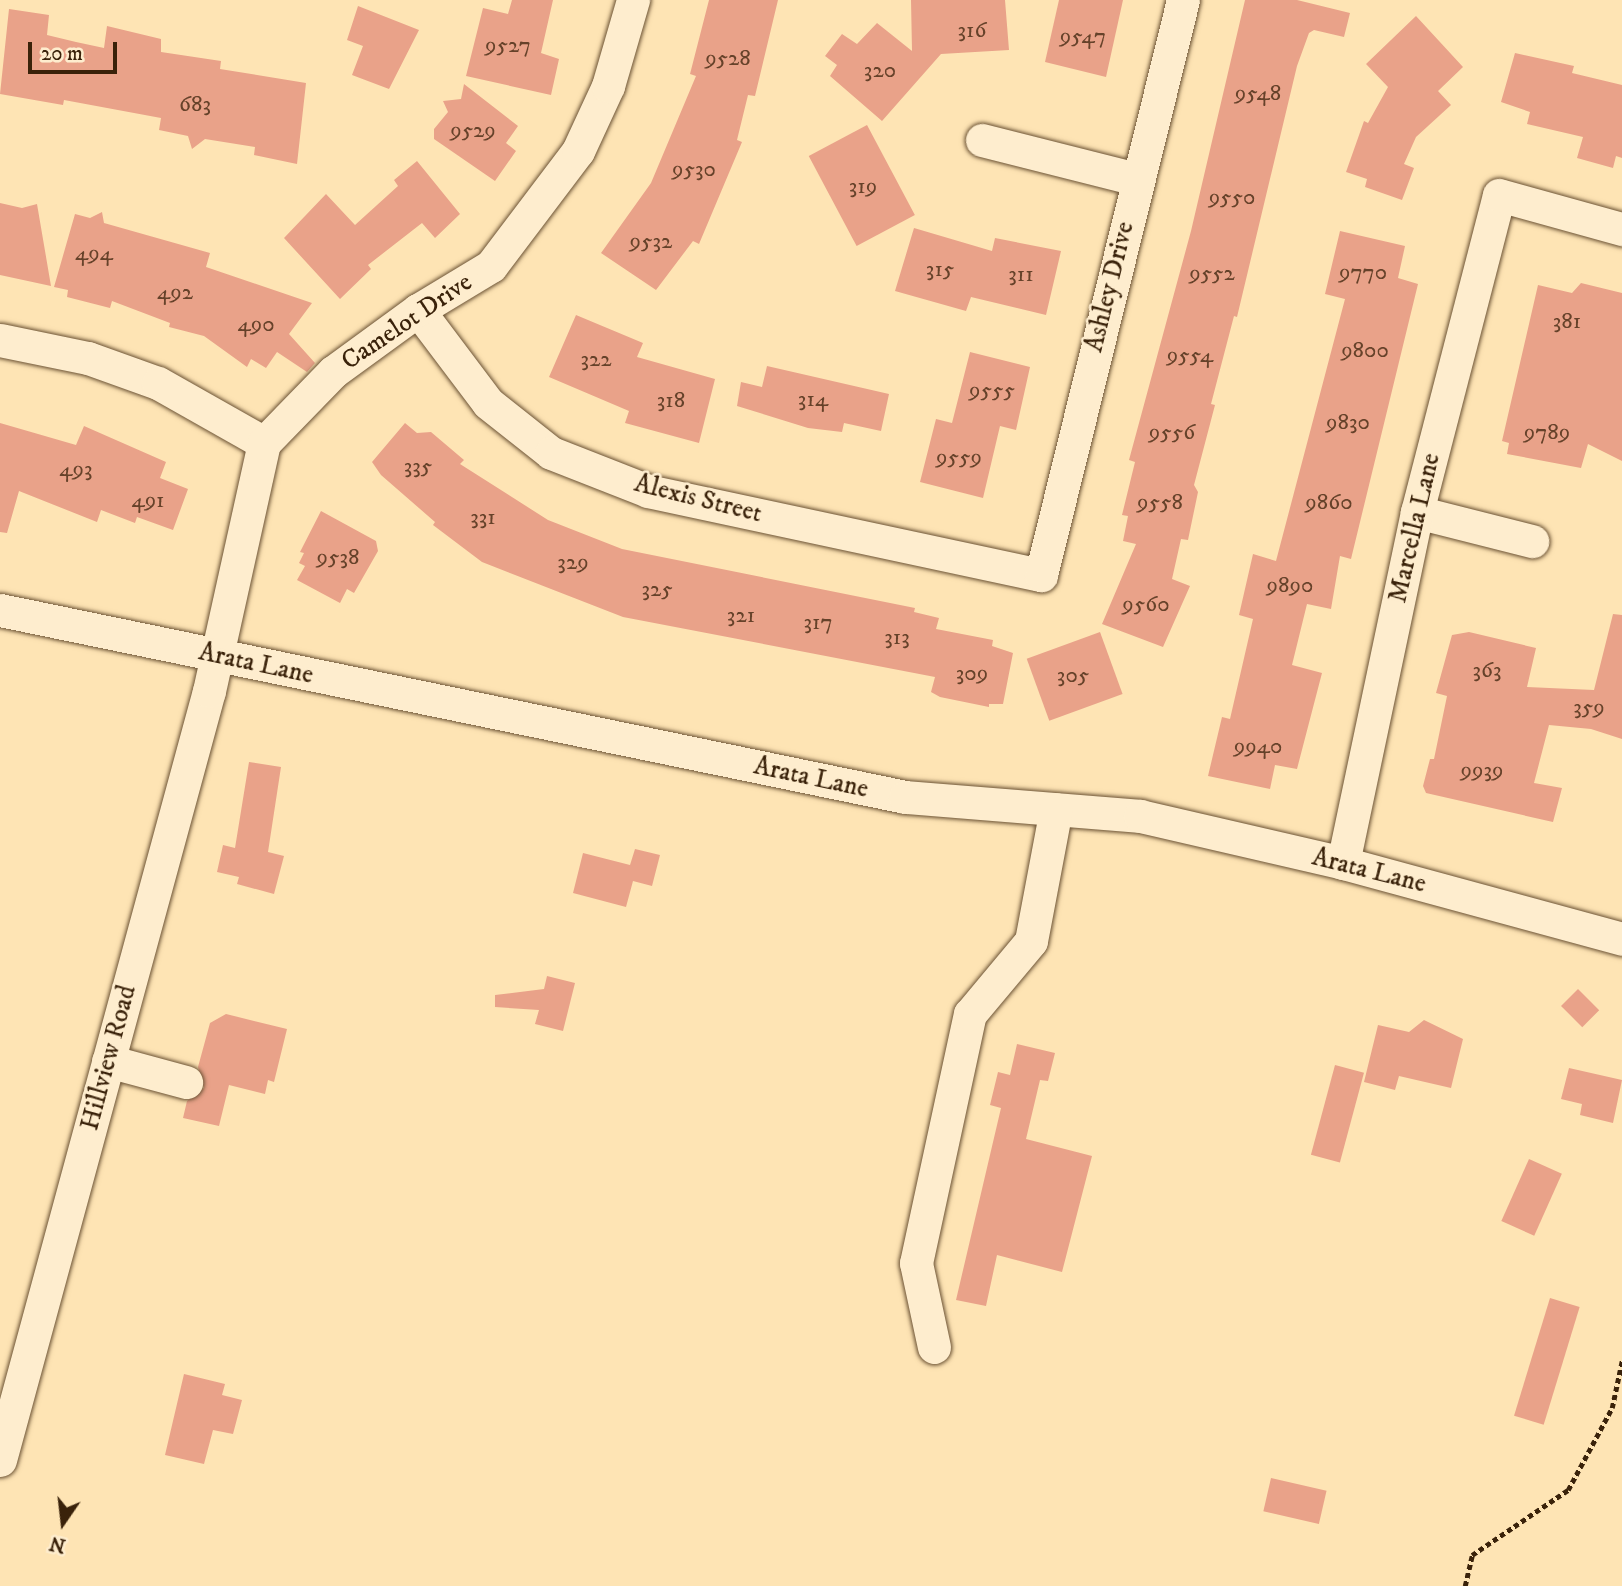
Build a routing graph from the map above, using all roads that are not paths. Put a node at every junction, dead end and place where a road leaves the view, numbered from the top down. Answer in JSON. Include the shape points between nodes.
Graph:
{"nodes":[{"id":1,"x":633,"y":0,"type":"edge"},
{"id":2,"x":1183,"y":0,"type":"edge"},
{"id":3,"x":982,"y":140,"type":"dead end"},
{"id":4,"x":1136,"y":179,"type":"junction"},
{"id":5,"x":1622,"y":229,"type":"edge"},
{"id":6,"x":418,"y":310,"type":"junction"},
{"id":7,"x":0,"y":340,"type":"edge"},
{"id":8,"x":264,"y":443,"type":"junction"},
{"id":9,"x":1417,"y":512,"type":"junction"},
{"id":10,"x":1532,"y":541,"type":"dead end"},
{"id":11,"x":1041,"y":575,"type":"joint"},
{"id":12,"x":0,"y":610,"type":"edge"},
{"id":13,"x":217,"y":656,"type":"junction"},
{"id":14,"x":1056,"y":809,"type":"junction"},
{"id":15,"x":1343,"y":863,"type":"junction"},
{"id":16,"x":1622,"y":939,"type":"edge"},
{"id":17,"x":108,"y":1061,"type":"junction"},
{"id":18,"x":186,"y":1082,"type":"dead end"},
{"id":19,"x":934,"y":1347,"type":"dead end"},
{"id":20,"x":0,"y":1461,"type":"edge"}],
"edges":[{"from":1,"to":6,"type":"street","name":"Camelot Drive","via":[[608,86],[578,150],[540,206],[491,266]]},
{"from":2,"to":4,"type":"street","name":"Ashley Drive"},
{"from":3,"to":4,"type":"street"},
{"from":4,"to":11,"type":"street","name":"Ashley Drive"},
{"from":5,"to":9,"type":"street","name":"Marcella Lane","via":[[1499,195]]},
{"from":6,"to":8,"type":"street","name":"Camelot Drive","via":[[333,372]]},
{"from":6,"to":11,"type":"street","name":"Alexis Street","via":[[488,403],[551,453],[649,491]]},
{"from":7,"to":8,"type":"street","via":[[88,358],[158,383]]},
{"from":8,"to":13,"type":"street"},
{"from":9,"to":10,"type":"street"},
{"from":9,"to":15,"type":"street","name":"Marcella Lane"},
{"from":12,"to":13,"type":"street","name":"Arata Lane"},
{"from":13,"to":14,"type":"street","name":"Arata Lane","via":[[905,797]]},
{"from":13,"to":17,"type":"street","name":"Hillview Road"},
{"from":14,"to":15,"type":"street","name":"Arata Lane","via":[[1140,817]]},
{"from":14,"to":19,"type":"street","via":[[1031,941],[970,1014],[916,1263]]},
{"from":15,"to":16,"type":"street","name":"Arata Lane"},
{"from":17,"to":18,"type":"street"},
{"from":17,"to":20,"type":"street","name":"Hillview Road"}]}
